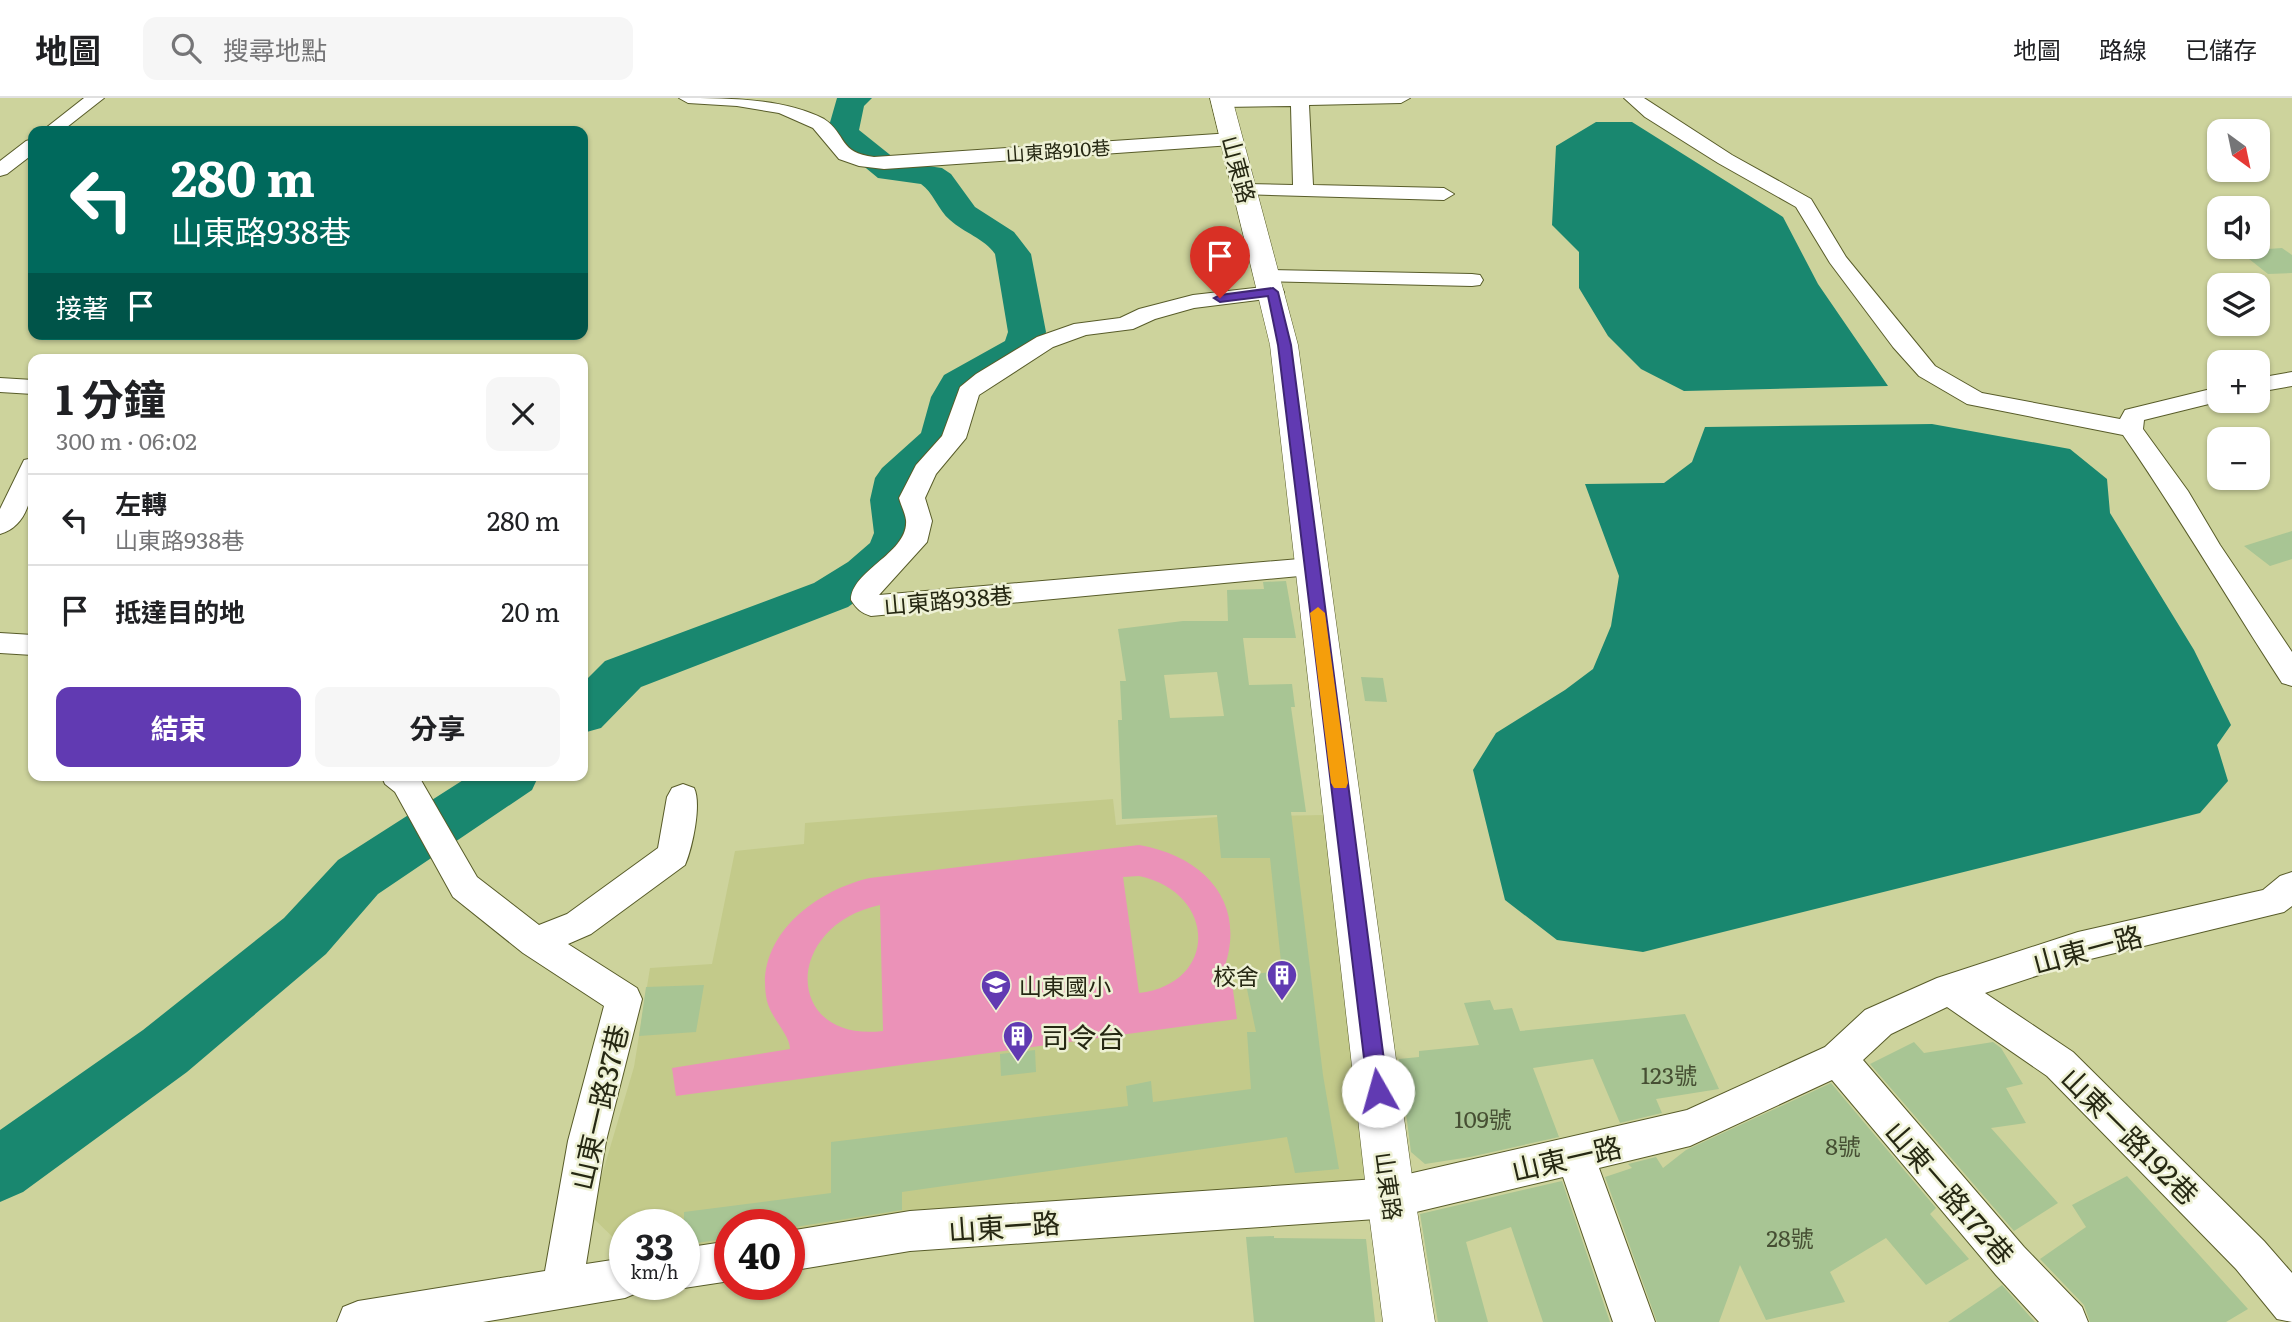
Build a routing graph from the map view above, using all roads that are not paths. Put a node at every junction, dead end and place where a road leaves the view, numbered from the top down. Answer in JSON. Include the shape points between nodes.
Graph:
{"nodes":[{"id":1,"x":95,"y":98,"type":"edge"},
{"id":2,"x":688,"y":98,"type":"edge"},
{"id":3,"x":1401,"y":98,"type":"edge"},
{"id":4,"x":1633,"y":98,"type":"edge"},
{"id":5,"x":1300,"y":99,"type":"edge"},
{"id":6,"x":1222,"y":100,"type":"edge"},
{"id":7,"x":58,"y":126,"type":"edge"},
{"id":8,"x":1232,"y":139,"type":"junction"},
{"id":9,"x":28,"y":149,"type":"edge"},
{"id":10,"x":0,"y":170,"type":"edge"},
{"id":11,"x":1246,"y":190,"type":"junction"},
{"id":12,"x":1303,"y":190,"type":"junction"},
{"id":13,"x":1444,"y":194,"type":"dead end"},
{"id":14,"x":1472,"y":280,"type":"dead end"},
{"id":15,"x":1270,"y":284,"type":"junction"},
{"id":16,"x":2292,"y":379,"type":"edge"},
{"id":17,"x":2270,"y":383,"type":"edge"},
{"id":18,"x":0,"y":384,"type":"edge"},
{"id":19,"x":28,"y":387,"type":"edge"},
{"id":20,"x":2207,"y":397,"type":"edge"},
{"id":21,"x":2131,"y":429,"type":"junction"},
{"id":22,"x":28,"y":477,"type":"edge"},
{"id":23,"x":0,"y":525,"type":"edge"},
{"id":24,"x":1311,"y":566,"type":"junction"},
{"id":25,"x":0,"y":643,"type":"edge"},
{"id":26,"x":28,"y":645,"type":"edge"},
{"id":27,"x":2292,"y":676,"type":"edge"},
{"id":28,"x":404,"y":781,"type":"edge"},
{"id":29,"x":683,"y":797,"type":"dead end"},
{"id":30,"x":2292,"y":886,"type":"edge"},
{"id":31,"x":535,"y":942,"type":"junction"},
{"id":32,"x":1949,"y":989,"type":"junction"},
{"id":33,"x":1838,"y":1059,"type":"junction"},
{"id":34,"x":1575,"y":1155,"type":"junction"},
{"id":35,"x":1391,"y":1198,"type":"junction"},
{"id":36,"x":805,"y":1248,"type":"edge"},
{"id":37,"x":609,"y":1281,"type":"edge"},
{"id":38,"x":562,"y":1288,"type":"junction"},
{"id":39,"x":2292,"y":1304,"type":"edge"},
{"id":40,"x":358,"y":1322,"type":"edge"},
{"id":41,"x":1409,"y":1322,"type":"edge"},
{"id":42,"x":1634,"y":1322,"type":"edge"},
{"id":43,"x":2067,"y":1322,"type":"edge"}],
"edges":[{"from":1,"to":7,"type":"street"},
{"from":2,"to":8,"type":"street","name":"山東路910巷","via":[[769,105],[802,114],[820,123],[838,152],[856,162]]},
{"from":3,"to":5,"type":"street"},
{"from":4,"to":21,"type":"street","via":[[1725,159],[1804,203],[1837,259],[1927,371],[1975,399]]},
{"from":5,"to":6,"type":"street"},
{"from":5,"to":12,"type":"street"},
{"from":6,"to":8,"type":"street","name":"山東路"},
{"from":8,"to":11,"type":"street","name":"山東路"},
{"from":9,"to":10,"type":"street"},
{"from":11,"to":12,"type":"street"},
{"from":11,"to":15,"type":"street","name":"山東路"},
{"from":12,"to":13,"type":"street"},
{"from":14,"to":15,"type":"street"},
{"from":15,"to":24,"type":"street","name":"山東路","via":[[1284,345]]},
{"from":15,"to":24,"type":"street","name":"山東路938巷","via":[[1147,314],[1125,324],[1061,335],[984,379],[968,392],[954,438],[925,471],[912,498],[919,522],[914,542],[865,593],[865,600],[871,606]]},
{"from":16,"to":17,"type":"street"},
{"from":18,"to":19,"type":"street"},
{"from":20,"to":21,"type":"street","via":[[2133,415]]},
{"from":21,"to":27,"type":"street"},
{"from":22,"to":23,"type":"street"},
{"from":24,"to":35,"type":"street","name":"山東路"},
{"from":25,"to":26,"type":"street"},
{"from":28,"to":31,"type":"street","name":"山東一路37巷","via":[[465,887]]},
{"from":29,"to":31,"type":"street","via":[[673,855],[579,924]]},
{"from":30,"to":32,"type":"street","name":"山東一路","via":[[2272,902],[2078,947]]},
{"from":31,"to":38,"type":"street","name":"山東一路37巷","via":[[624,999],[587,1140]]},
{"from":32,"to":33,"type":"street","name":"山東一路","via":[[1878,1022]]},
{"from":32,"to":39,"type":"street","name":"山東一路192巷","via":[[2060,1063],[2250,1255]]},
{"from":33,"to":34,"type":"street","name":"山東一路","via":[[1689,1128]]},
{"from":33,"to":43,"type":"street","name":"山東一路172巷"},
{"from":34,"to":35,"type":"street","name":"山東一路"},
{"from":34,"to":42,"type":"street"},
{"from":35,"to":36,"type":"street","name":"山東一路","via":[[910,1231]]},
{"from":35,"to":41,"type":"street","name":"山東路"},
{"from":37,"to":38,"type":"street"},
{"from":38,"to":40,"type":"street"}]}
